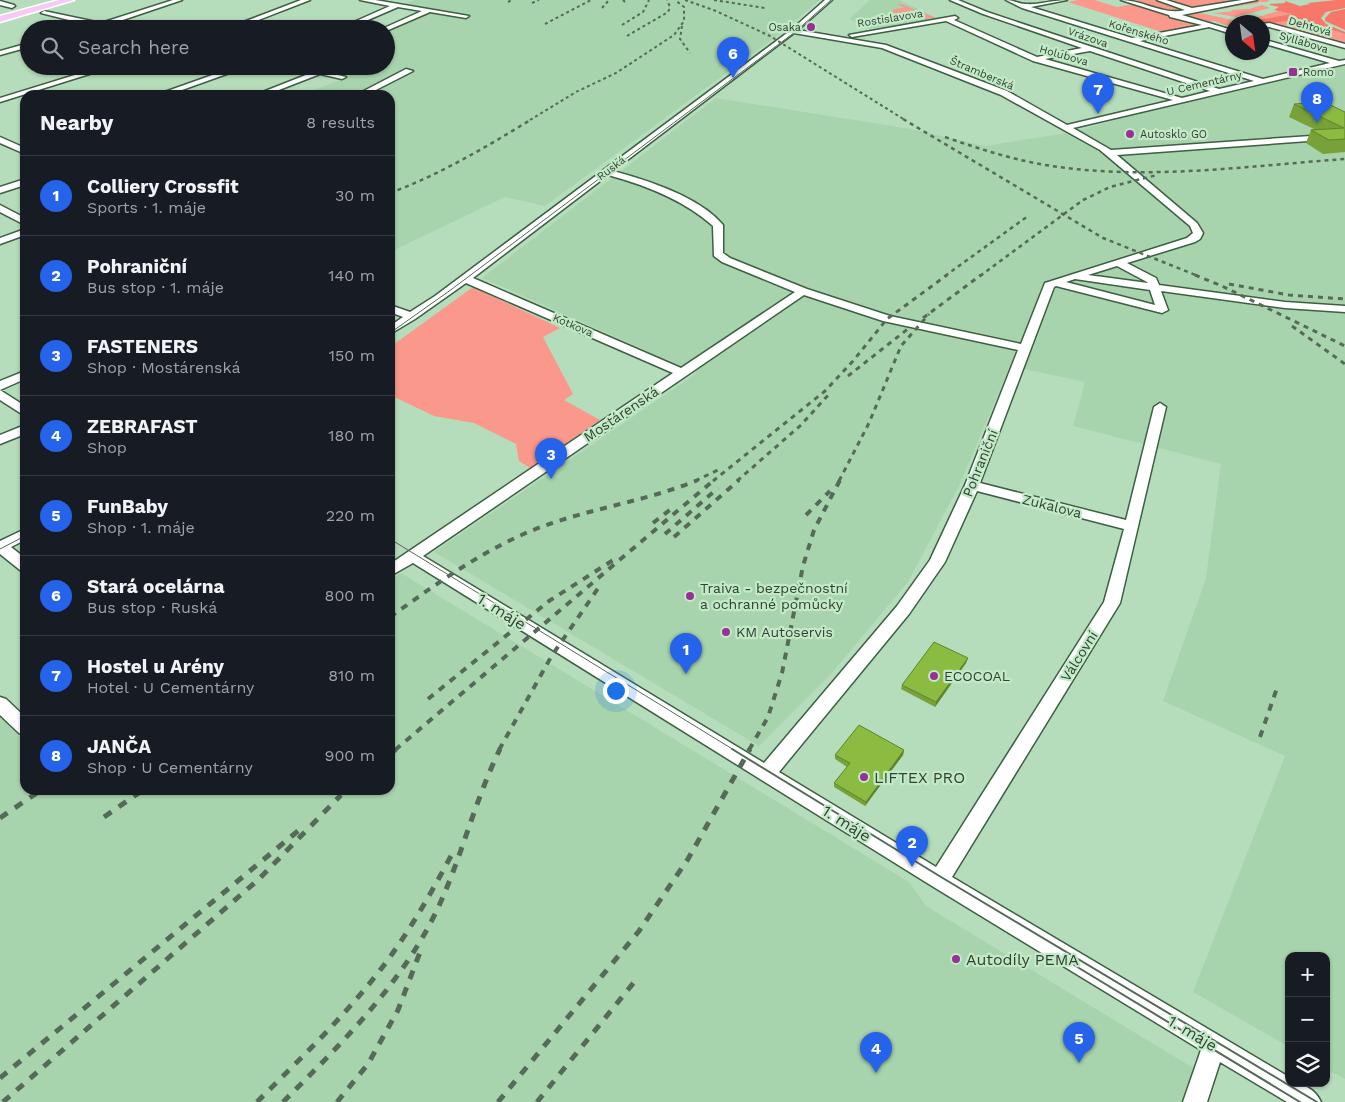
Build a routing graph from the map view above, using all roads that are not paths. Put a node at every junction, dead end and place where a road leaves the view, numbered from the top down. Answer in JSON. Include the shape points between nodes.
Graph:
{"nodes":[{"id":1,"x":4,"y":0,"type":"edge"},
{"id":2,"x":69,"y":0,"type":"edge"},
{"id":3,"x":179,"y":0,"type":"edge"},
{"id":4,"x":307,"y":0,"type":"edge"},
{"id":5,"x":363,"y":0,"type":"edge"},
{"id":6,"x":409,"y":0,"type":"edge"},
{"id":7,"x":829,"y":0,"type":"edge"},
{"id":8,"x":953,"y":0,"type":"edge"},
{"id":9,"x":1009,"y":0,"type":"edge"},
{"id":10,"x":1064,"y":0,"type":"edge"},
{"id":11,"x":1124,"y":0,"type":"edge"},
{"id":12,"x":1160,"y":0,"type":"edge"},
{"id":13,"x":1254,"y":0,"type":"edge"},
{"id":14,"x":0,"y":2,"type":"edge"},
{"id":15,"x":398,"y":5,"type":"junction"},
{"id":16,"x":12,"y":6,"type":"dead end"},
{"id":17,"x":1024,"y":6,"type":"junction"},
{"id":18,"x":1014,"y":8,"type":"dead end"},
{"id":19,"x":430,"y":10,"type":"junction"},
{"id":20,"x":1004,"y":10,"type":"dead end"},
{"id":21,"x":1192,"y":10,"type":"junction"},
{"id":22,"x":44,"y":13,"type":"dead end"},
{"id":23,"x":985,"y":13,"type":"junction"},
{"id":24,"x":466,"y":16,"type":"dead end"},
{"id":25,"x":1172,"y":16,"type":"junction"},
{"id":26,"x":0,"y":19,"type":"edge"},
{"id":27,"x":946,"y":19,"type":"junction"},
{"id":28,"x":78,"y":20,"type":"edge"},
{"id":29,"x":117,"y":20,"type":"edge"},
{"id":30,"x":253,"y":20,"type":"edge"},
{"id":31,"x":362,"y":20,"type":"edge"},
{"id":32,"x":395,"y":25,"type":"edge"},
{"id":33,"x":1208,"y":26,"type":"junction"},
{"id":34,"x":1270,"y":26,"type":"edge"},
{"id":35,"x":1225,"y":30,"type":"edge"},
{"id":36,"x":793,"y":31,"type":"junction"},
{"id":37,"x":838,"y":38,"type":"junction"},
{"id":38,"x":1132,"y":40,"type":"junction"},
{"id":39,"x":1270,"y":43,"type":"edge"},
{"id":40,"x":1115,"y":44,"type":"dead end"},
{"id":41,"x":1107,"y":45,"type":"dead end"},
{"id":42,"x":1345,"y":46,"type":"edge"},
{"id":43,"x":20,"y":47,"type":"edge"},
{"id":44,"x":1090,"y":48,"type":"junction"},
{"id":45,"x":0,"y":53,"type":"edge"},
{"id":46,"x":1036,"y":59,"type":"junction"},
{"id":47,"x":1342,"y":63,"type":"edge"},
{"id":48,"x":409,"y":71,"type":"dead end"},
{"id":49,"x":82,"y":75,"type":"edge"},
{"id":50,"x":219,"y":75,"type":"edge"},
{"id":51,"x":311,"y":75,"type":"edge"},
{"id":52,"x":333,"y":75,"type":"edge"},
{"id":53,"x":342,"y":77,"type":"dead end"},
{"id":54,"x":1262,"y":81,"type":"junction"},
{"id":55,"x":33,"y":90,"type":"edge"},
{"id":56,"x":175,"y":90,"type":"edge"},
{"id":57,"x":272,"y":90,"type":"edge"},
{"id":58,"x":370,"y":90,"type":"edge"},
{"id":59,"x":1217,"y":92,"type":"junction"},
{"id":60,"x":20,"y":94,"type":"edge"},
{"id":61,"x":0,"y":100,"type":"edge"},
{"id":62,"x":1180,"y":100,"type":"junction"},
{"id":63,"x":1068,"y":127,"type":"junction"},
{"id":64,"x":1308,"y":138,"type":"dead end"},
{"id":65,"x":0,"y":140,"type":"edge"},
{"id":66,"x":20,"y":142,"type":"edge"},
{"id":67,"x":10,"y":145,"type":"junction"},
{"id":68,"x":0,"y":148,"type":"edge"},
{"id":69,"x":20,"y":149,"type":"edge"},
{"id":70,"x":1110,"y":152,"type":"junction"},
{"id":71,"x":606,"y":172,"type":"junction"},
{"id":72,"x":20,"y":184,"type":"edge"},
{"id":73,"x":0,"y":190,"type":"edge"},
{"id":74,"x":0,"y":208,"type":"edge"},
{"id":75,"x":20,"y":219,"type":"edge"},
{"id":76,"x":20,"y":234,"type":"edge"},
{"id":77,"x":0,"y":241,"type":"edge"},
{"id":78,"x":1118,"y":263,"type":"junction"},
{"id":79,"x":1074,"y":276,"type":"junction"},
{"id":80,"x":464,"y":278,"type":"junction"},
{"id":81,"x":1054,"y":282,"type":"junction"},
{"id":82,"x":1155,"y":287,"type":"junction"},
{"id":83,"x":803,"y":291,"type":"junction"},
{"id":84,"x":1345,"y":309,"type":"edge"},
{"id":85,"x":395,"y":310,"type":"edge"},
{"id":86,"x":411,"y":317,"type":"junction"},
{"id":87,"x":395,"y":328,"type":"edge"},
{"id":88,"x":1025,"y":348,"type":"junction"},
{"id":89,"x":682,"y":373,"type":"junction"},
{"id":90,"x":20,"y":377,"type":"edge"},
{"id":91,"x":0,"y":386,"type":"edge"},
{"id":92,"x":0,"y":394,"type":"edge"},
{"id":93,"x":1160,"y":407,"type":"dead end"},
{"id":94,"x":20,"y":408,"type":"edge"},
{"id":95,"x":20,"y":431,"type":"edge"},
{"id":96,"x":0,"y":440,"type":"edge"},
{"id":97,"x":972,"y":485,"type":"junction"},
{"id":98,"x":1132,"y":526,"type":"junction"},
{"id":99,"x":20,"y":536,"type":"edge"},
{"id":100,"x":0,"y":546,"type":"edge"},
{"id":101,"x":413,"y":556,"type":"junction"},
{"id":102,"x":20,"y":562,"type":"edge"},
{"id":103,"x":395,"y":568,"type":"edge"},
{"id":104,"x":0,"y":704,"type":"edge"},
{"id":105,"x":20,"y":723,"type":"edge"},
{"id":106,"x":767,"y":773,"type":"junction"},
{"id":107,"x":939,"y":880,"type":"junction"},
{"id":108,"x":1214,"y":1046,"type":"junction"},
{"id":109,"x":1195,"y":1102,"type":"edge"},
{"id":110,"x":1309,"y":1102,"type":"edge"}],
"edges":[{"from":1,"to":14,"type":"street"},
{"from":2,"to":26,"type":"main road"},
{"from":3,"to":29,"type":"street"},
{"from":4,"to":30,"type":"street"},
{"from":5,"to":15,"type":"street"},
{"from":6,"to":15,"type":"street"},
{"from":7,"to":36,"type":"street","name":"Ruská"},
{"from":8,"to":23,"type":"street","name":"Vrázova"},
{"from":9,"to":17,"type":"street","name":"Kořenského"},
{"from":10,"to":17,"type":"street"},
{"from":11,"to":25,"type":"street"},
{"from":12,"to":21,"type":"street"},
{"from":13,"to":21,"type":"street"},
{"from":14,"to":16,"type":"street"},
{"from":15,"to":19,"type":"street"},
{"from":15,"to":31,"type":"street"},
{"from":17,"to":18,"type":"street"},
{"from":17,"to":38,"type":"street","name":"Kořenského"},
{"from":19,"to":24,"type":"street"},
{"from":19,"to":32,"type":"street"},
{"from":20,"to":23,"type":"street","name":"Rostislavova"},
{"from":21,"to":25,"type":"street"},
{"from":22,"to":28,"type":"street"},
{"from":23,"to":27,"type":"street","name":"Rostislavova"},
{"from":23,"to":44,"type":"street","name":"Vrázova"},
{"from":25,"to":33,"type":"street"},
{"from":27,"to":37,"type":"street","name":"Rostislavova"},
{"from":27,"to":46,"type":"street","name":"Holubova"},
{"from":33,"to":35,"type":"street"},
{"from":33,"to":38,"type":"street"},
{"from":34,"to":42,"type":"street","name":"Dehtová"},
{"from":36,"to":37,"type":"street","name":"Štramberská"},
{"from":36,"to":71,"type":"street","name":"Ruská"},
{"from":37,"to":63,"type":"street","name":"Štramberská","via":[[876,44],[909,55],[996,89]]},
{"from":38,"to":40,"type":"street"},
{"from":38,"to":54,"type":"street","name":"Kořenského"},
{"from":39,"to":47,"type":"street","name":"Syllabova"},
{"from":41,"to":44,"type":"street"},
{"from":43,"to":45,"type":"street"},
{"from":44,"to":46,"type":"street"},
{"from":44,"to":59,"type":"street","name":"Vrázova"},
{"from":46,"to":62,"type":"street","name":"Holubova"},
{"from":47,"to":54,"type":"street","name":"U Cementárny"},
{"from":48,"to":58,"type":"street"},
{"from":49,"to":55,"type":"street"},
{"from":50,"to":56,"type":"street"},
{"from":51,"to":57,"type":"street"},
{"from":52,"to":53,"type":"street"},
{"from":54,"to":59,"type":"street","name":"U Cementárny"},
{"from":59,"to":62,"type":"street","name":"U Cementárny"},
{"from":60,"to":61,"type":"street"},
{"from":62,"to":63,"type":"street","name":"U Cementárny"},
{"from":63,"to":70,"type":"street","name":"Štramberská"},
{"from":64,"to":70,"type":"street"},
{"from":65,"to":67,"type":"street"},
{"from":66,"to":67,"type":"street"},
{"from":67,"to":68,"type":"street"},
{"from":67,"to":69,"type":"street"},
{"from":70,"to":78,"type":"street","name":"Štramberská","via":[[1194,225],[1198,233],[1191,240]]},
{"from":71,"to":80,"type":"street","name":"Ruská"},
{"from":71,"to":83,"type":"street","via":[[648,184],[709,215],[718,226],[718,254]]},
{"from":72,"to":73,"type":"street"},
{"from":74,"to":75,"type":"street"},
{"from":76,"to":77,"type":"street"},
{"from":78,"to":79,"type":"street"},
{"from":78,"to":82,"type":"street","via":[[1152,280]]},
{"from":79,"to":81,"type":"street"},
{"from":79,"to":82,"type":"street"},
{"from":80,"to":86,"type":"street","name":"Ruská"},
{"from":80,"to":89,"type":"street","name":"Kotkova"},
{"from":81,"to":82,"type":"street","via":[[1162,310]]},
{"from":81,"to":88,"type":"street","name":"Pohraniční","via":[[1048,287]]},
{"from":82,"to":84,"type":"street","via":[[1285,305]]},
{"from":83,"to":88,"type":"street","via":[[887,318]]},
{"from":83,"to":89,"type":"street","name":"Mostárenská"},
{"from":85,"to":86,"type":"street"},
{"from":86,"to":87,"type":"street","name":"Ruská"},
{"from":88,"to":97,"type":"street","name":"Pohraniční"},
{"from":89,"to":101,"type":"street","name":"Mostárenská"},
{"from":90,"to":91,"type":"street"},
{"from":92,"to":94,"type":"street"},
{"from":93,"to":98,"type":"street","name":"Válcovní"},
{"from":95,"to":96,"type":"street"},
{"from":97,"to":98,"type":"street","name":"Zukalova"},
{"from":97,"to":106,"type":"street","name":"Pohraniční","via":[[932,570],[903,610]]},
{"from":98,"to":107,"type":"street","name":"Válcovní","via":[[1108,609]]},
{"from":99,"to":100,"type":"street"},
{"from":100,"to":102,"type":"street"},
{"from":101,"to":103,"type":"street","name":"Mostárenská"},
{"from":101,"to":106,"type":"street","name":"1. máje"},
{"from":104,"to":105,"type":"street"},
{"from":106,"to":107,"type":"street","name":"1. máje"},
{"from":107,"to":108,"type":"street","name":"1. máje"},
{"from":108,"to":109,"type":"street"},
{"from":108,"to":110,"type":"street","name":"1. máje"}]}
